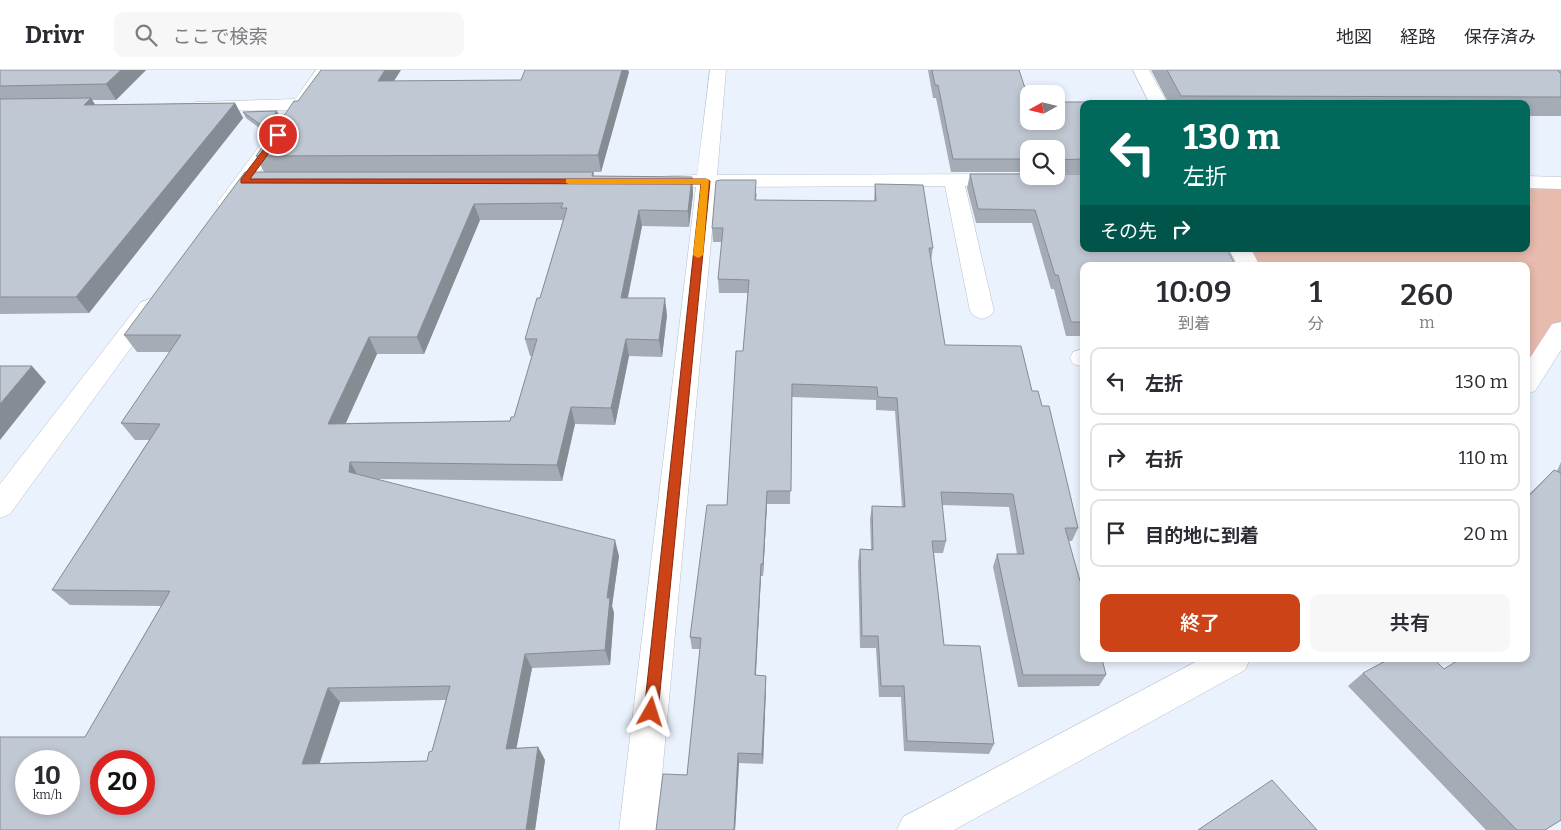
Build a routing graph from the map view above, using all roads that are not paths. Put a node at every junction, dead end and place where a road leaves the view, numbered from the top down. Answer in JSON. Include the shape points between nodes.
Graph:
{"nodes":[{"id":1,"x":325,"y":70,"type":"edge"},
{"id":2,"x":718,"y":70,"type":"edge"},
{"id":3,"x":1141,"y":70,"type":"edge"},
{"id":4,"x":1158,"y":100,"type":"edge"},
{"id":5,"x":302,"y":104,"type":"junction"},
{"id":6,"x":182,"y":106,"type":"edge"},
{"id":7,"x":954,"y":180,"type":"junction"},
{"id":8,"x":1080,"y":180,"type":"edge"},
{"id":9,"x":637,"y":181,"type":"edge"},
{"id":10,"x":706,"y":181,"type":"junction"},
{"id":11,"x":1530,"y":182,"type":"edge"},
{"id":12,"x":1561,"y":182,"type":"edge"},
{"id":13,"x":214,"y":221,"type":"edge"},
{"id":14,"x":160,"y":292,"type":"edge"},
{"id":15,"x":982,"y":311,"type":"dead end"},
{"id":16,"x":1561,"y":330,"type":"edge"},
{"id":17,"x":1530,"y":379,"type":"edge"},
{"id":18,"x":0,"y":506,"type":"edge"},
{"id":19,"x":1227,"y":662,"type":"edge"},
{"id":20,"x":638,"y":830,"type":"edge"},
{"id":21,"x":916,"y":830,"type":"edge"}],
"edges":[{"from":1,"to":5,"type":"street"},
{"from":2,"to":10,"type":"street"},
{"from":3,"to":4,"type":"street"},
{"from":5,"to":6,"type":"street"},
{"from":5,"to":13,"type":"street","via":[[253,181]]},
{"from":7,"to":8,"type":"street"},
{"from":7,"to":10,"type":"street"},
{"from":7,"to":15,"type":"street"},
{"from":9,"to":10,"type":"street"},
{"from":10,"to":20,"type":"street"},
{"from":11,"to":12,"type":"street"},
{"from":14,"to":18,"type":"street"},
{"from":16,"to":17,"type":"street"},
{"from":19,"to":21,"type":"street"}]}
